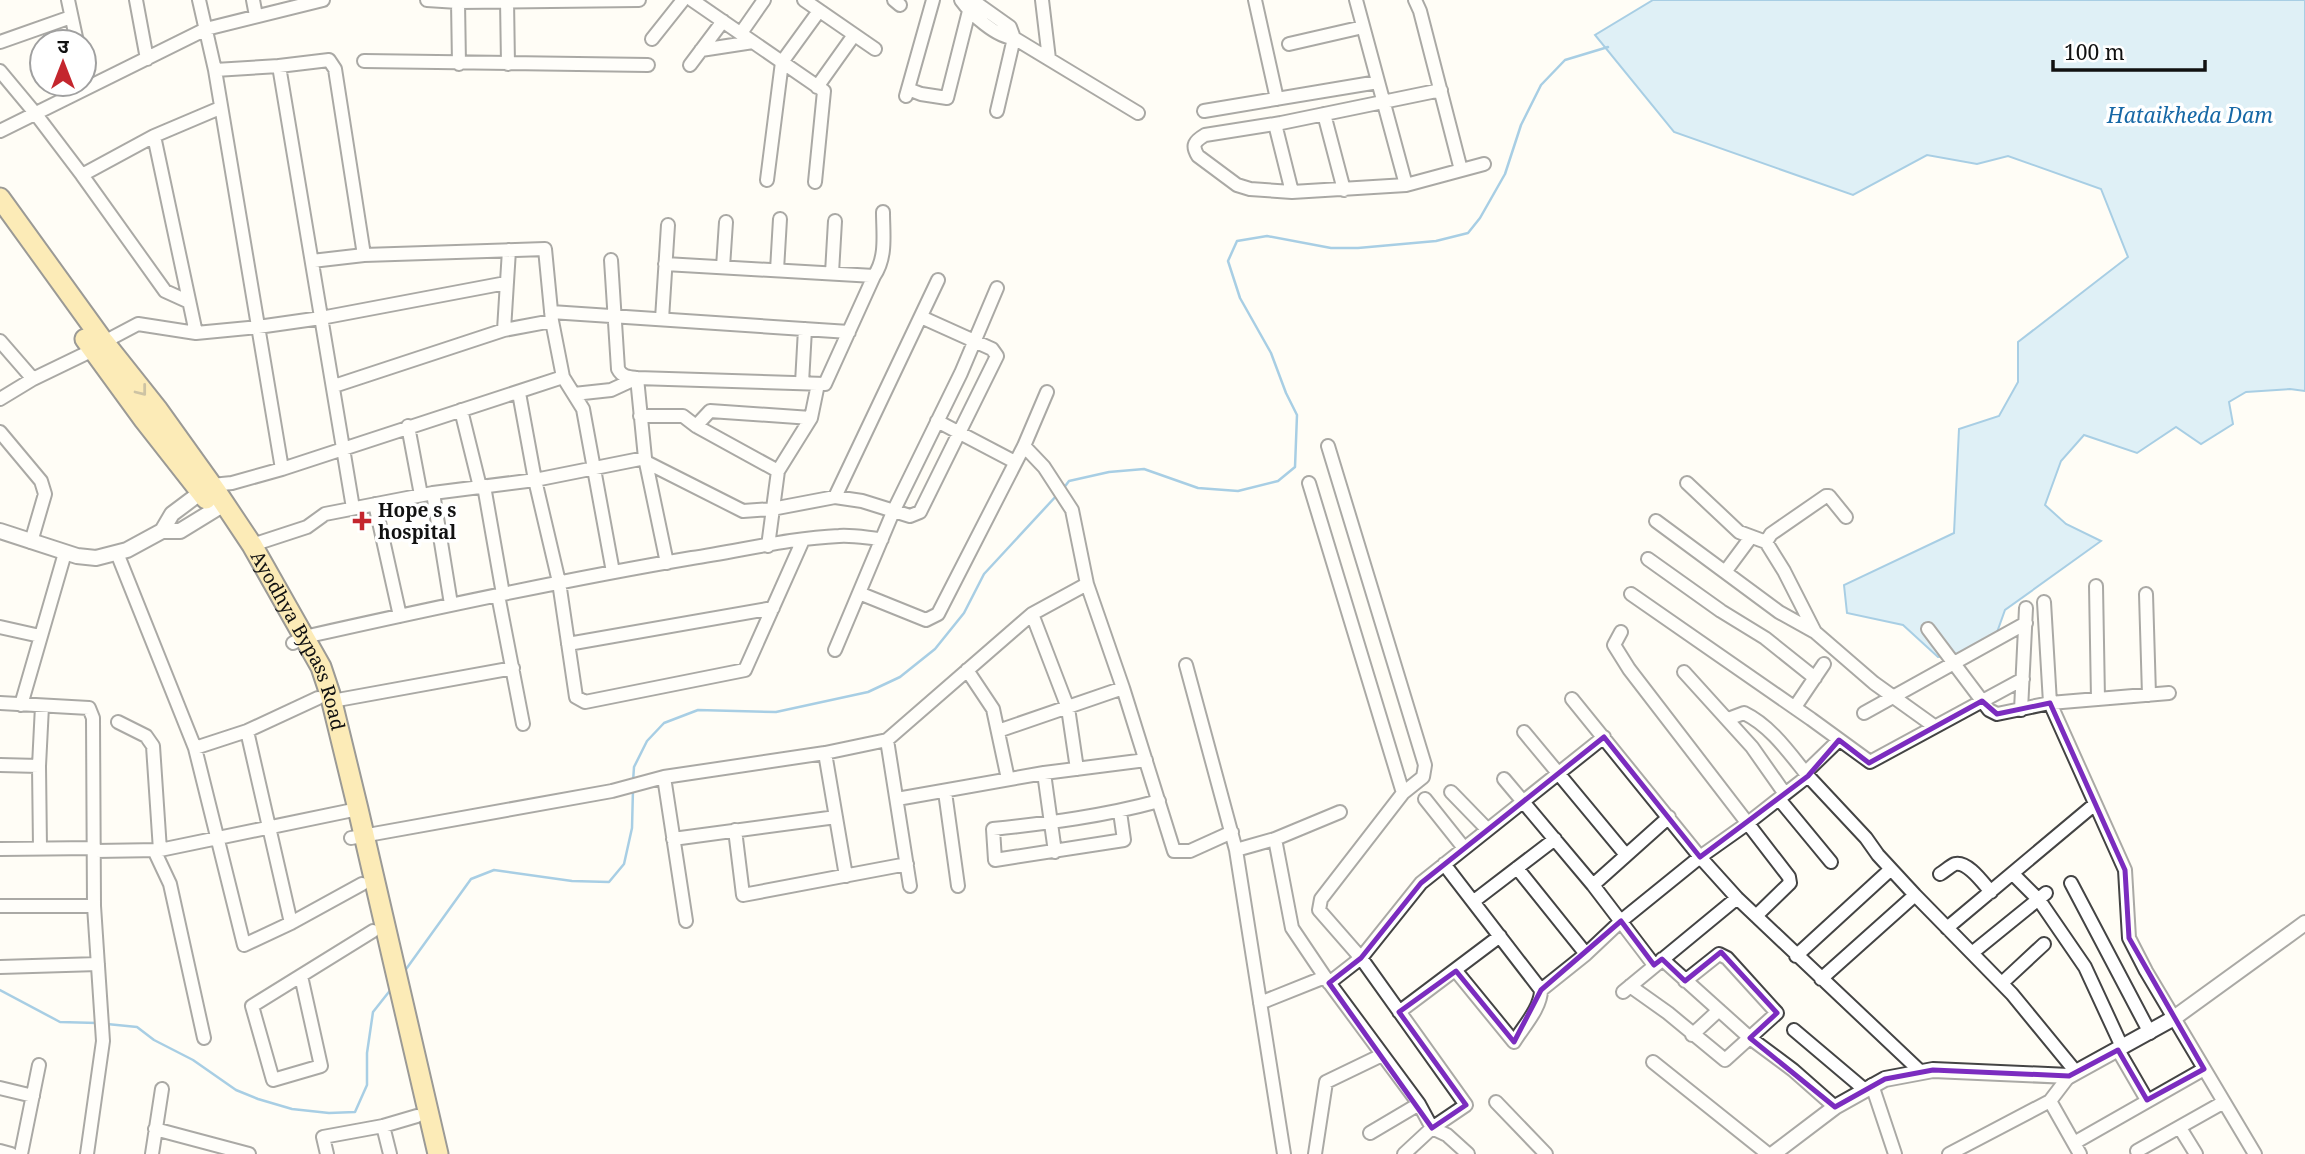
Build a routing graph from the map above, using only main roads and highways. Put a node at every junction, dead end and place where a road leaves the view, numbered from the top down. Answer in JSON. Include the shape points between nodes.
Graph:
{"nodes":[{"id":1,"x":0,"y":198,"type":"edge"},
{"id":2,"x":0,"y":221,"type":"edge"},
{"id":3,"x":98,"y":346,"type":"junction"},
{"id":4,"x":219,"y":508,"type":"junction"},
{"id":5,"x":299,"y":640,"type":"junction"},
{"id":6,"x":358,"y":837,"type":"junction"},
{"id":7,"x":385,"y":953,"type":"junction"},
{"id":8,"x":401,"y":1019,"type":"junction"},
{"id":9,"x":426,"y":1154,"type":"edge"},
{"id":10,"x":438,"y":1154,"type":"edge"}],
"edges":[{"from":1,"to":3,"type":"main road","name":"Ayodhya Bypass Road"},
{"from":2,"to":3,"type":"main road","name":"Ayodhya Bypass Road"},
{"from":3,"to":4,"type":"main road","name":"Ayodhya Bypass Road","via":[[158,410]]},
{"from":4,"to":5,"type":"main road","name":"Ayodhya Bypass Road"},
{"from":4,"to":5,"type":"main road","name":"Ayodhya Bypass Road","via":[[252,545]]},
{"from":5,"to":6,"type":"main road","name":"Ayodhya Bypass Road","via":[[321,667]]},
{"from":6,"to":7,"type":"main road","name":"Ayodhya Bypass Road"},
{"from":6,"to":7,"type":"main road","name":"Ayodhya Bypass Road","via":[[362,884],[373,931]]},
{"from":7,"to":8,"type":"main road","name":"Ayodhya Bypass Road"},
{"from":8,"to":9,"type":"main road","name":"Ayodhya Bypass Road"},
{"from":8,"to":10,"type":"main road","name":"Ayodhya Bypass Road"}]}
